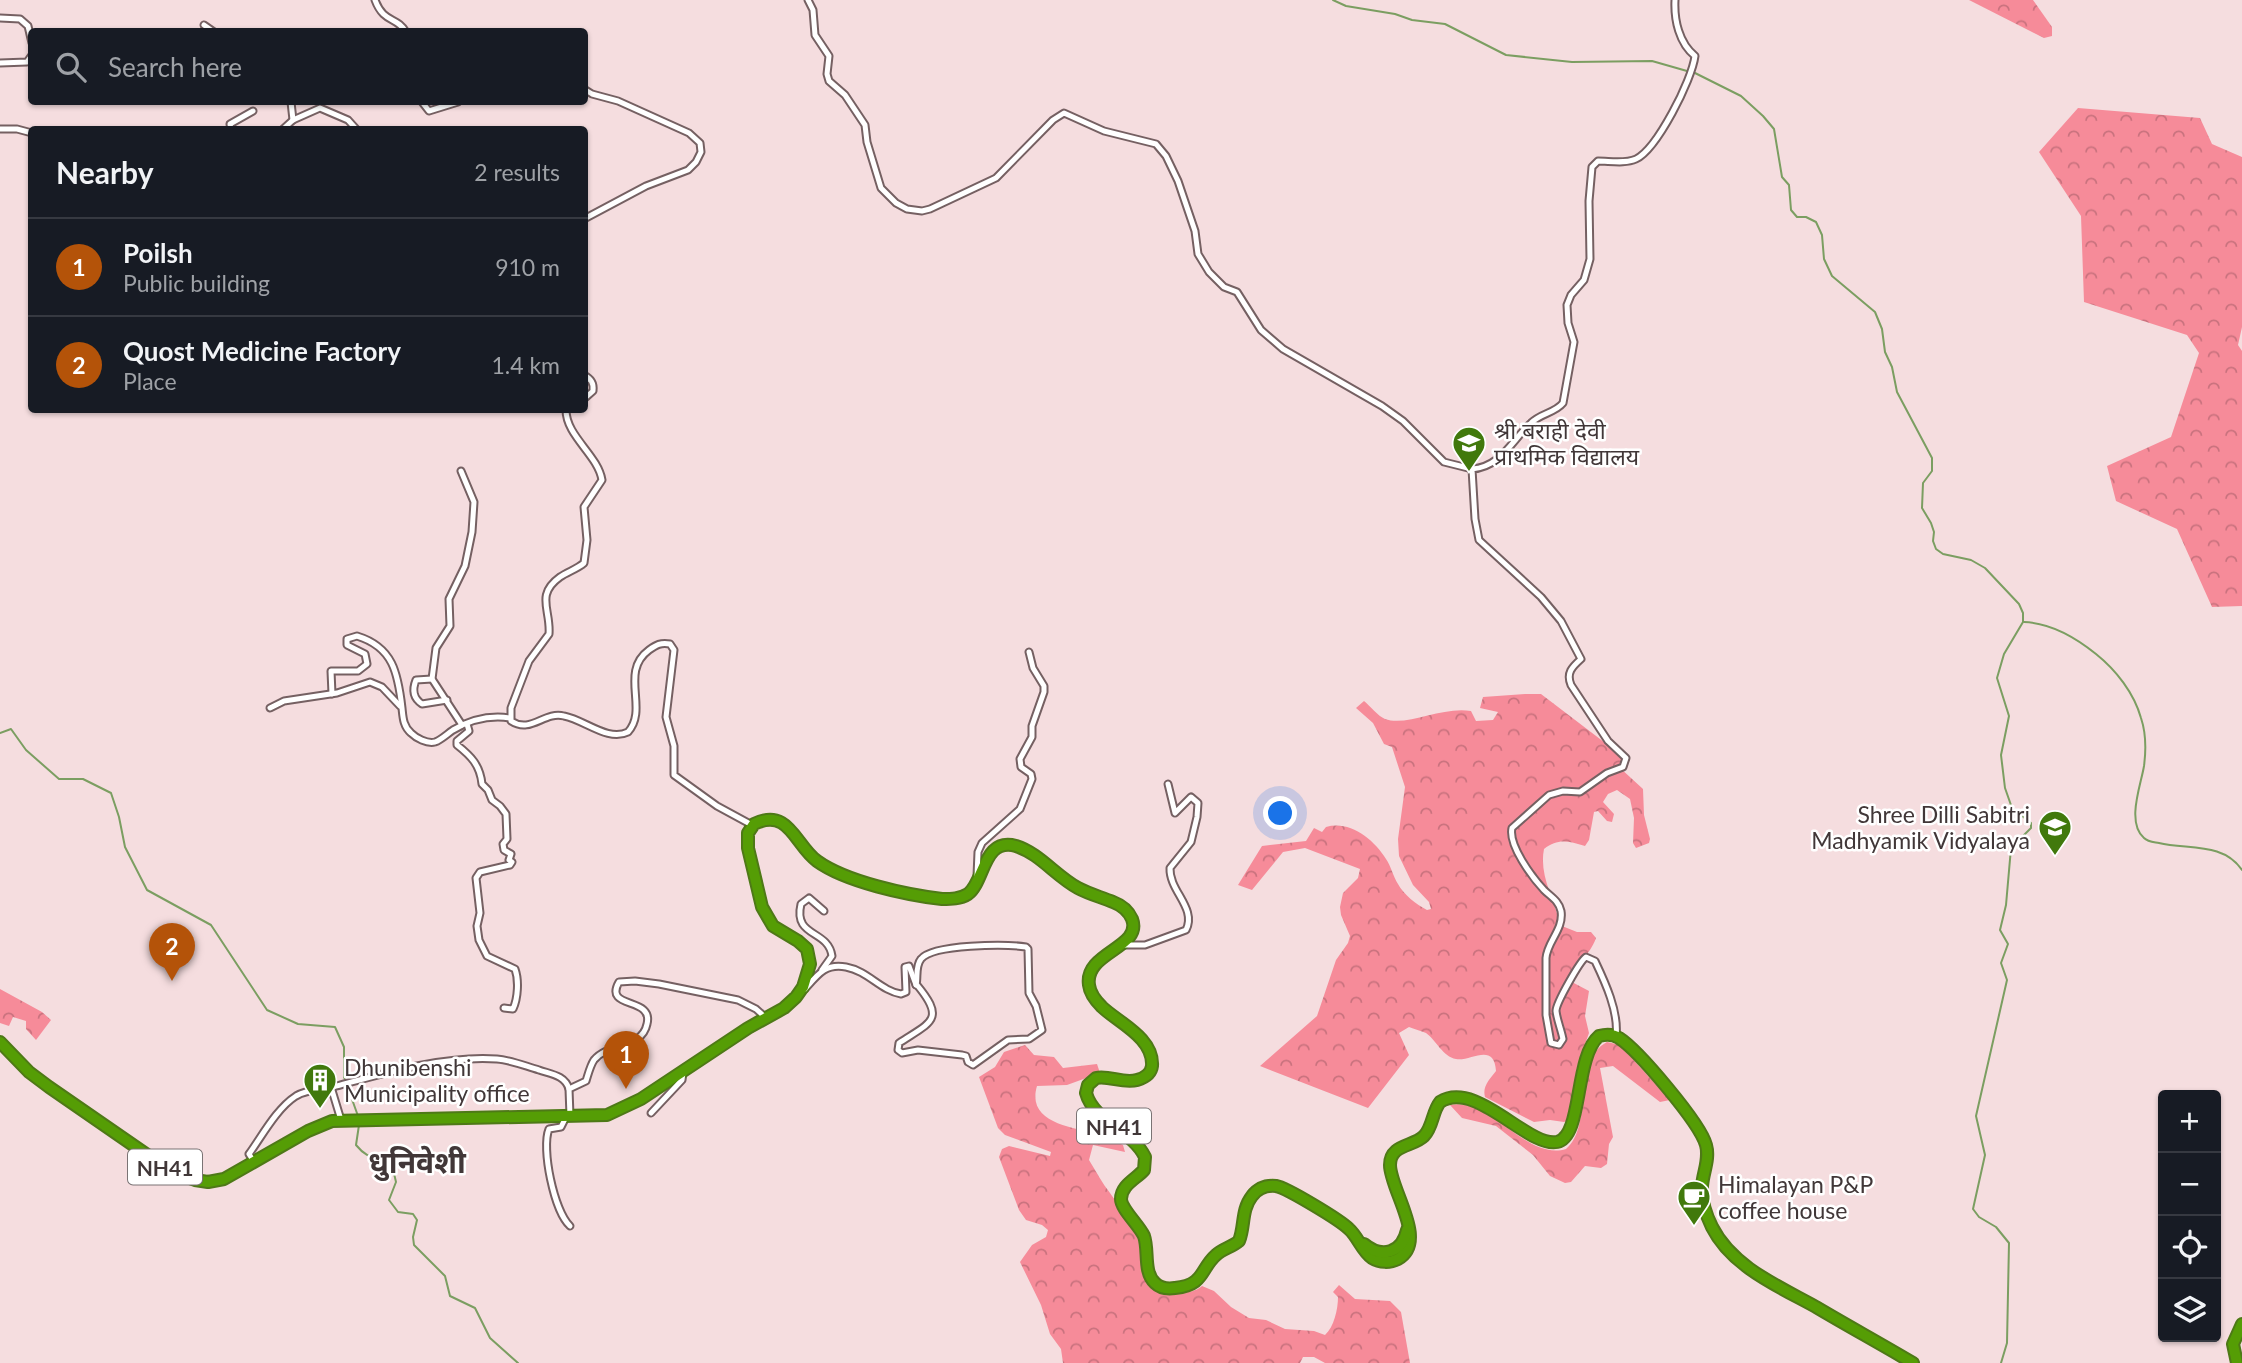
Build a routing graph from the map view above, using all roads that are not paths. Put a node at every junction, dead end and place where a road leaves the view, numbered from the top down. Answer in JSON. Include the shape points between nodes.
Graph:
{"nodes":[{"id":1,"x":375,"y":0,"type":"edge"},
{"id":2,"x":808,"y":0,"type":"edge"},
{"id":3,"x":1675,"y":0,"type":"edge"},
{"id":4,"x":0,"y":18,"type":"edge"},
{"id":5,"x":204,"y":25,"type":"dead end"},
{"id":6,"x":28,"y":28,"type":"edge"},
{"id":7,"x":208,"y":28,"type":"edge"},
{"id":8,"x":404,"y":28,"type":"edge"},
{"id":9,"x":28,"y":61,"type":"edge"},
{"id":10,"x":0,"y":63,"type":"edge"},
{"id":11,"x":588,"y":92,"type":"edge"},
{"id":12,"x":291,"y":105,"type":"edge"},
{"id":13,"x":424,"y":105,"type":"edge"},
{"id":14,"x":448,"y":105,"type":"edge"},
{"id":15,"x":253,"y":111,"type":"dead end"},
{"id":16,"x":293,"y":120,"type":"junction"},
{"id":17,"x":230,"y":126,"type":"edge"},
{"id":18,"x":286,"y":126,"type":"edge"},
{"id":19,"x":353,"y":126,"type":"edge"},
{"id":20,"x":0,"y":129,"type":"edge"},
{"id":21,"x":28,"y":132,"type":"edge"},
{"id":22,"x":588,"y":217,"type":"edge"},
{"id":23,"x":588,"y":378,"type":"edge"},
{"id":24,"x":588,"y":396,"type":"edge"},
{"id":25,"x":567,"y":413,"type":"edge"},
{"id":26,"x":1472,"y":469,"type":"junction"},
{"id":27,"x":461,"y":471,"type":"dead end"},
{"id":28,"x":1029,"y":652,"type":"dead end"},
{"id":29,"x":432,"y":679,"type":"junction"},
{"id":30,"x":332,"y":694,"type":"junction"},
{"id":31,"x":447,"y":700,"type":"junction"},
{"id":32,"x":270,"y":708,"type":"dead end"},
{"id":33,"x":402,"y":710,"type":"junction"},
{"id":34,"x":510,"y":718,"type":"junction"},
{"id":35,"x":464,"y":725,"type":"junction"},
{"id":36,"x":1168,"y":784,"type":"dead end"},
{"id":37,"x":752,"y":825,"type":"junction"},
{"id":38,"x":976,"y":883,"type":"junction"},
{"id":39,"x":824,"y":911,"type":"dead end"},
{"id":40,"x":1121,"y":944,"type":"junction"},
{"id":41,"x":822,"y":970,"type":"junction"},
{"id":42,"x":917,"y":985,"type":"junction"},
{"id":43,"x":504,"y":1008,"type":"dead end"},
{"id":44,"x":784,"y":1008,"type":"junction"},
{"id":45,"x":766,"y":1018,"type":"junction"},
{"id":46,"x":1616,"y":1036,"type":"junction"},
{"id":47,"x":0,"y":1042,"type":"edge"},
{"id":48,"x":683,"y":1071,"type":"junction"},
{"id":49,"x":331,"y":1087,"type":"junction"},
{"id":50,"x":569,"y":1088,"type":"junction"},
{"id":51,"x":650,"y":1113,"type":"dead end"},
{"id":52,"x":568,"y":1116,"type":"junction"},
{"id":53,"x":341,"y":1120,"type":"junction"},
{"id":54,"x":254,"y":1162,"type":"junction"},
{"id":55,"x":570,"y":1226,"type":"dead end"},
{"id":56,"x":2242,"y":1324,"type":"edge"},
{"id":57,"x":1913,"y":1363,"type":"edge"},
{"id":58,"x":2237,"y":1363,"type":"edge"}],
"edges":[{"from":1,"to":8,"type":"street","via":[[385,18]]},
{"from":2,"to":26,"type":"street","via":[[815,35],[829,56],[830,81],[865,125],[878,182],[896,203],[922,211],[996,178],[1064,113],[1122,137],[1150,141],[1166,156],[1178,181],[1198,254],[1224,287],[1237,292],[1266,335],[1382,406],[1444,462]]},
{"from":3,"to":26,"type":"street","via":[[1682,43],[1695,56],[1679,103],[1646,153],[1630,161],[1598,161],[1592,167],[1590,259],[1584,280],[1567,305],[1574,342],[1563,403],[1533,421],[1490,464]]},
{"from":4,"to":6,"type":"street","via":[[20,19]]},
{"from":5,"to":7,"type":"street"},
{"from":9,"to":10,"type":"street"},
{"from":11,"to":22,"type":"street","via":[[689,134],[701,147],[701,156],[688,170]]},
{"from":12,"to":16,"type":"street"},
{"from":13,"to":14,"type":"street","via":[[429,111]]},
{"from":15,"to":17,"type":"street"},
{"from":16,"to":18,"type":"street"},
{"from":16,"to":19,"type":"street","via":[[320,108]]},
{"from":20,"to":21,"type":"street"},
{"from":23,"to":24,"type":"street","via":[[593,391]]},
{"from":25,"to":34,"type":"street","via":[[602,480],[584,506],[584,563],[547,590],[549,634],[528,661]]},
{"from":26,"to":46,"type":"street","via":[[1479,540],[1561,621],[1581,659],[1570,670],[1570,685],[1603,735],[1626,758],[1623,767],[1580,792],[1549,795],[1510,835],[1527,868],[1561,909],[1560,924],[1546,951],[1551,1043],[1559,1045],[1563,1038],[1557,1005],[1586,957],[1595,961],[1605,981]]},
{"from":27,"to":29,"type":"street","via":[[474,502],[472,532],[465,566],[449,599],[450,626],[436,648]]},
{"from":28,"to":38,"type":"street","via":[[1045,686],[1032,737],[1020,759],[1032,779],[1020,809],[982,843]]},
{"from":29,"to":31,"type":"street"},
{"from":29,"to":31,"type":"street","via":[[416,680],[415,698],[422,704]]},
{"from":30,"to":32,"type":"street","via":[[284,701]]},
{"from":30,"to":33,"type":"street","via":[[374,683]]},
{"from":30,"to":33,"type":"street","via":[[331,671],[358,671],[367,664],[365,654],[347,645],[347,639],[357,636],[379,647],[393,663]]},
{"from":31,"to":35,"type":"street"},
{"from":33,"to":35,"type":"street","via":[[407,729],[424,741],[436,742]]},
{"from":34,"to":35,"type":"street","via":[[487,717]]},
{"from":34,"to":37,"type":"street","via":[[523,726],[562,715],[622,735],[634,722],[637,662],[656,646],[670,644],[674,655],[666,717],[674,746],[674,775]]},
{"from":35,"to":43,"type":"street","via":[[469,731],[457,745],[472,757],[481,771],[482,784],[506,814],[503,844],[512,862],[480,872],[475,878],[481,913],[479,940],[487,956],[515,969],[518,978],[513,1009]]},
{"from":36,"to":40,"type":"street","via":[[1175,813],[1191,797],[1198,803],[1191,842],[1170,868],[1175,890],[1190,914],[1189,923],[1186,930],[1145,945]]},
{"from":37,"to":38,"type":"highway","via":[[768,820],[783,824],[817,861],[861,882],[949,899],[966,895]]},
{"from":37,"to":44,"type":"highway","number":"NH41","via":[[748,848],[764,912],[773,926],[801,943],[809,955],[806,982]]},
{"from":38,"to":40,"type":"highway","via":[[995,851],[1008,845],[1021,848],[1076,887],[1124,908],[1133,929]]},
{"from":39,"to":41,"type":"street","via":[[809,898],[799,912],[800,922],[831,949],[832,956]]},
{"from":40,"to":46,"type":"highway","number":"NH41","via":[[1094,966],[1089,987],[1100,1004],[1143,1042],[1151,1070],[1132,1081],[1096,1078],[1086,1093],[1096,1110],[1145,1157],[1143,1170],[1121,1199],[1143,1235],[1148,1269],[1160,1287],[1189,1284],[1216,1255],[1240,1240],[1247,1205],[1254,1193],[1267,1186],[1290,1191],[1345,1225],[1374,1259],[1396,1259],[1410,1243],[1391,1159],[1398,1149],[1425,1135],[1440,1102],[1467,1099],[1538,1138],[1560,1141],[1573,1124],[1589,1049],[1599,1036]]},
{"from":41,"to":42,"type":"street","via":[[836,965],[859,969],[901,994],[906,992],[907,966]]},
{"from":41,"to":44,"type":"street","via":[[796,1001]]},
{"from":42,"to":42,"type":"street","via":[[929,1000],[933,1017],[899,1043],[902,1054],[918,1050],[962,1055],[973,1065],[1008,1040],[1029,1039],[1042,1030],[1029,993],[1026,947],[974,946],[924,955],[918,962]]},
{"from":44,"to":45,"type":"highway","number":"NH41"},
{"from":45,"to":48,"type":"highway","number":"NH41"},
{"from":45,"to":50,"type":"street","via":[[738,1000],[659,984],[619,982],[616,990],[622,1001],[643,1007],[648,1015],[644,1033],[601,1055],[586,1081]]},
{"from":46,"to":57,"type":"highway","via":[[1700,1130],[1708,1155],[1704,1203],[1713,1228],[1728,1249],[1761,1276]]},
{"from":47,"to":54,"type":"highway","number":"NH41","via":[[29,1072],[172,1172],[208,1182],[224,1179]]},
{"from":48,"to":51,"type":"street","via":[[682,1080]]},
{"from":48,"to":52,"type":"highway","number":"NH41","via":[[616,1112]]},
{"from":49,"to":50,"type":"street","via":[[421,1065],[498,1059],[558,1076]]},
{"from":49,"to":53,"type":"street"},
{"from":49,"to":54,"type":"street","via":[[298,1095],[286,1104],[249,1154]]},
{"from":50,"to":52,"type":"street"},
{"from":52,"to":53,"type":"highway","number":"NH41"},
{"from":52,"to":55,"type":"street","via":[[563,1125],[547,1133],[555,1199]]},
{"from":53,"to":54,"type":"highway","number":"NH41","via":[[321,1125]]},
{"from":56,"to":58,"type":"highway","via":[[2233,1344]]}]}
